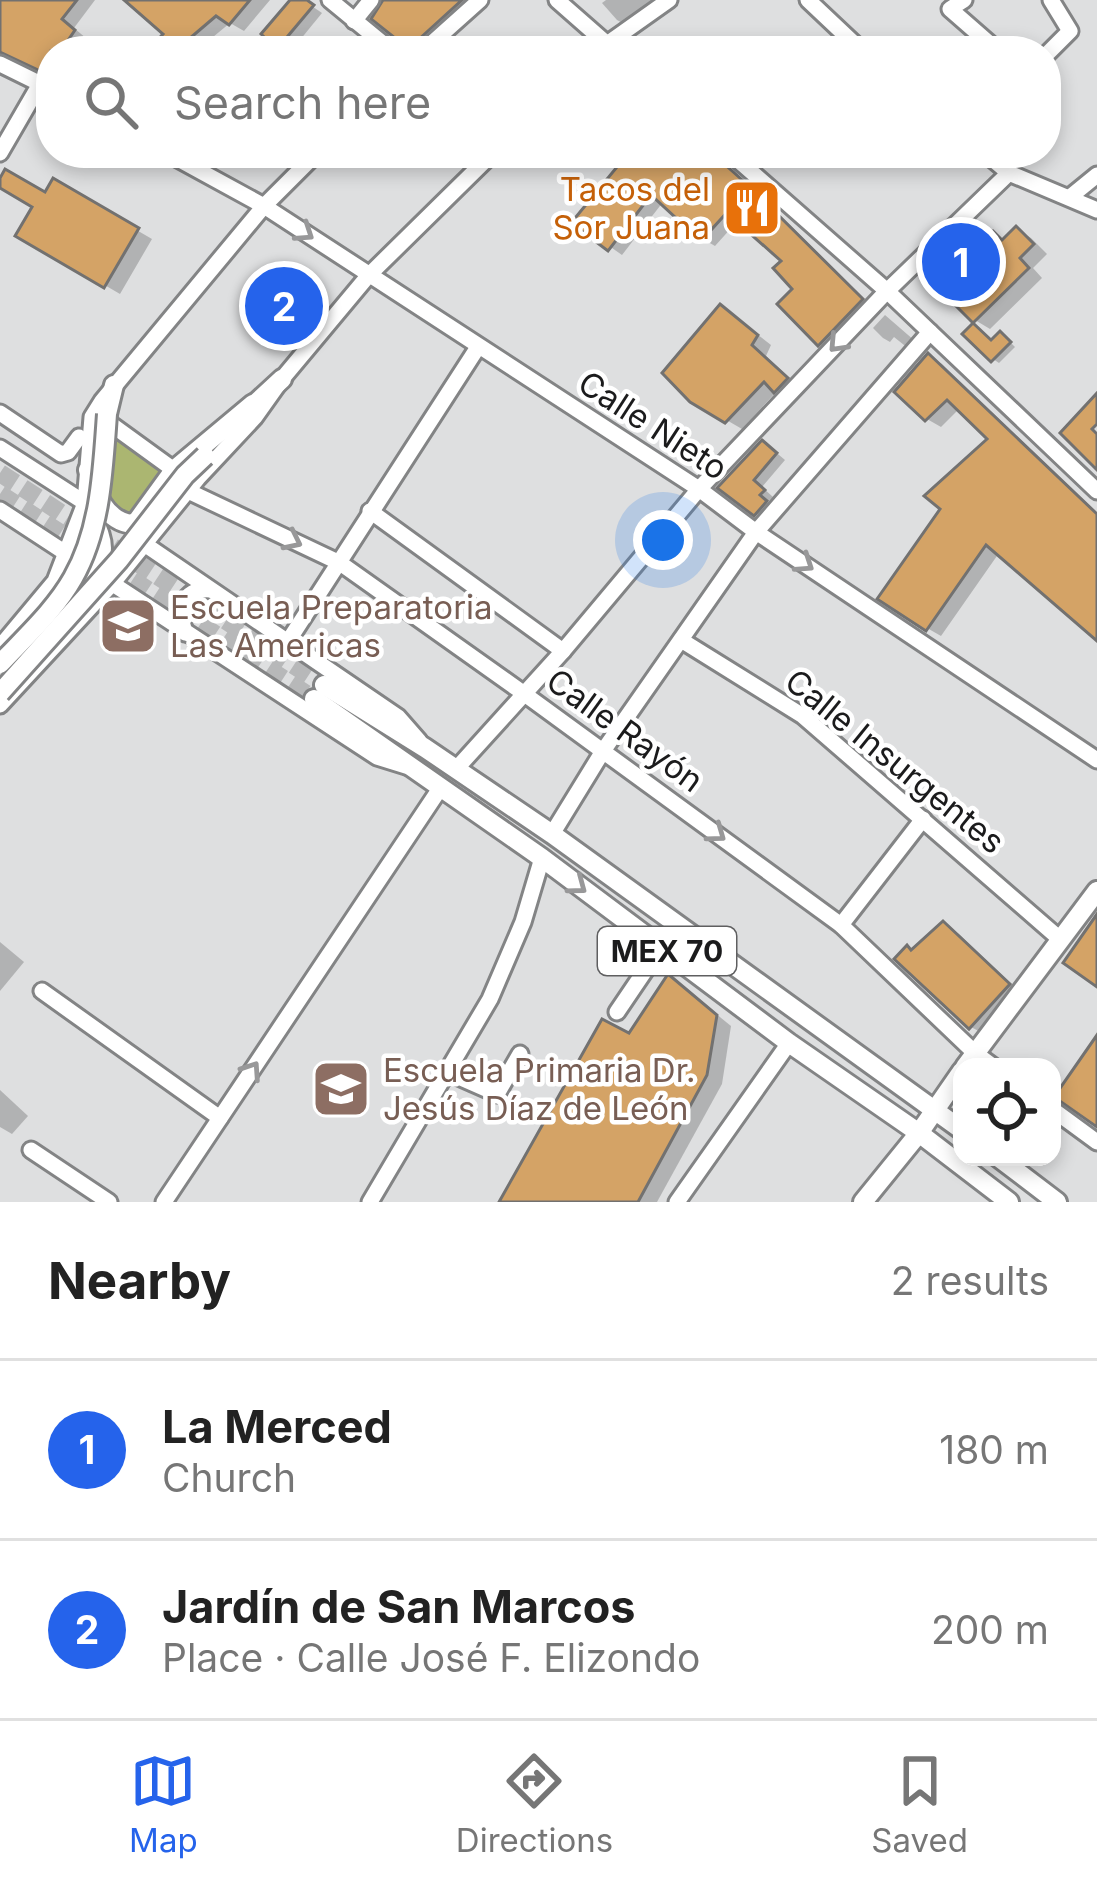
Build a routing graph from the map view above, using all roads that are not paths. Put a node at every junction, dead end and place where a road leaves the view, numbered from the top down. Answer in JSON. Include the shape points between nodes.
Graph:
{"nodes":[{"id":1,"x":330,"y":0,"type":"edge"},
{"id":2,"x":371,"y":0,"type":"edge"},
{"id":3,"x":480,"y":0,"type":"edge"},
{"id":4,"x":557,"y":0,"type":"edge"},
{"id":5,"x":669,"y":0,"type":"edge"},
{"id":6,"x":964,"y":0,"type":"edge"},
{"id":7,"x":1053,"y":1,"type":"edge"},
{"id":8,"x":815,"y":2,"type":"edge"},
{"id":9,"x":354,"y":21,"type":"junction"},
{"id":10,"x":373,"y":36,"type":"edge"},
{"id":11,"x":439,"y":36,"type":"edge"},
{"id":12,"x":594,"y":36,"type":"edge"},
{"id":13,"x":622,"y":36,"type":"edge"},
{"id":14,"x":848,"y":36,"type":"edge"},
{"id":15,"x":981,"y":36,"type":"edge"},
{"id":16,"x":1061,"y":40,"type":"edge"},
{"id":17,"x":0,"y":64,"type":"edge"},
{"id":18,"x":36,"y":82,"type":"edge"},
{"id":19,"x":36,"y":101,"type":"edge"},
{"id":20,"x":0,"y":153,"type":"edge"},
{"id":21,"x":194,"y":168,"type":"edge"},
{"id":22,"x":302,"y":168,"type":"edge"},
{"id":23,"x":478,"y":168,"type":"edge"},
{"id":24,"x":747,"y":168,"type":"edge"},
{"id":25,"x":1003,"y":168,"type":"edge"},
{"id":26,"x":1009,"y":173,"type":"junction"},
{"id":27,"x":1097,"y":175,"type":"edge"},
{"id":28,"x":1070,"y":196,"type":"junction"},
{"id":29,"x":264,"y":206,"type":"junction"},
{"id":30,"x":1097,"y":210,"type":"edge"},
{"id":31,"x":368,"y":276,"type":"junction"},
{"id":32,"x":887,"y":291,"type":"junction"},
{"id":33,"x":930,"y":332,"type":"junction"},
{"id":34,"x":478,"y":347,"type":"junction"},
{"id":35,"x":282,"y":380,"type":"junction"},
{"id":36,"x":114,"y":385,"type":"junction"},
{"id":37,"x":253,"y":404,"type":"junction"},
{"id":38,"x":0,"y":413,"type":"edge"},
{"id":39,"x":110,"y":419,"type":"junction"},
{"id":40,"x":79,"y":436,"type":"dead end"},
{"id":41,"x":0,"y":438,"type":"edge"},
{"id":42,"x":0,"y":448,"type":"edge"},
{"id":43,"x":38,"y":470,"type":"junction"},
{"id":44,"x":88,"y":470,"type":"junction"},
{"id":45,"x":174,"y":470,"type":"junction"},
{"id":46,"x":61,"y":487,"type":"junction"},
{"id":47,"x":699,"y":490,"type":"junction"},
{"id":48,"x":188,"y":491,"type":"junction"},
{"id":49,"x":1097,"y":491,"type":"edge"},
{"id":50,"x":86,"y":503,"type":"junction"},
{"id":51,"x":0,"y":510,"type":"edge"},
{"id":52,"x":370,"y":511,"type":"junction"},
{"id":53,"x":0,"y":523,"type":"edge"},
{"id":54,"x":756,"y":532,"type":"junction"},
{"id":55,"x":105,"y":542,"type":"junction"},
{"id":56,"x":145,"y":544,"type":"junction"},
{"id":57,"x":64,"y":556,"type":"junction"},
{"id":58,"x":340,"y":563,"type":"junction"},
{"id":59,"x":94,"y":572,"type":"junction"},
{"id":60,"x":112,"y":584,"type":"junction"},
{"id":61,"x":214,"y":591,"type":"junction"},
{"id":62,"x":185,"y":632,"type":"junction"},
{"id":63,"x":63,"y":638,"type":"junction"},
{"id":64,"x":681,"y":640,"type":"junction"},
{"id":65,"x":287,"y":643,"type":"junction"},
{"id":66,"x":0,"y":647,"type":"edge"},
{"id":67,"x":563,"y":651,"type":"junction"},
{"id":68,"x":0,"y":664,"type":"edge"},
{"id":69,"x":0,"y":693,"type":"edge"},
{"id":70,"x":524,"y":694,"type":"junction"},
{"id":71,"x":0,"y":706,"type":"edge"},
{"id":72,"x":425,"y":748,"type":"junction"},
{"id":73,"x":603,"y":751,"type":"junction"},
{"id":74,"x":1097,"y":760,"type":"edge"},
{"id":75,"x":457,"y":768,"type":"junction"},
{"id":76,"x":414,"y":769,"type":"junction"},
{"id":77,"x":441,"y":787,"type":"junction"},
{"id":78,"x":922,"y":820,"type":"junction"},
{"id":79,"x":552,"y":834,"type":"junction"},
{"id":80,"x":542,"y":858,"type":"junction"},
{"id":81,"x":1097,"y":891,"type":"edge"},
{"id":82,"x":841,"y":926,"type":"junction"},
{"id":83,"x":1061,"y":940,"type":"junction"},
{"id":84,"x":661,"y":947,"type":"junction"},
{"id":85,"x":41,"y":991,"type":"dead end"},
{"id":86,"x":617,"y":1012,"type":"dead end"},
{"id":87,"x":789,"y":1043,"type":"junction"},
{"id":88,"x":520,"y":1054,"type":"dead end"},
{"id":89,"x":962,"y":1058,"type":"edge"},
{"id":90,"x":972,"y":1058,"type":"edge"},
{"id":91,"x":447,"y":1072,"type":"junction"},
{"id":92,"x":953,"y":1084,"type":"edge"},
{"id":93,"x":935,"y":1109,"type":"junction"},
{"id":94,"x":1061,"y":1116,"type":"edge"},
{"id":95,"x":220,"y":1118,"type":"junction"},
{"id":96,"x":953,"y":1123,"type":"edge"},
{"id":97,"x":919,"y":1133,"type":"junction"},
{"id":98,"x":1097,"y":1142,"type":"edge"},
{"id":99,"x":32,"y":1150,"type":"dead end"},
{"id":100,"x":1010,"y":1166,"type":"edge"},
{"id":101,"x":109,"y":1202,"type":"edge"},
{"id":102,"x":164,"y":1202,"type":"edge"},
{"id":103,"x":370,"y":1202,"type":"edge"},
{"id":104,"x":677,"y":1202,"type":"edge"},
{"id":105,"x":862,"y":1202,"type":"edge"},
{"id":106,"x":1010,"y":1202,"type":"edge"},
{"id":107,"x":1057,"y":1202,"type":"edge"}],
"edges":[{"from":1,"to":9,"type":"street"},
{"from":2,"to":9,"type":"street"},
{"from":3,"to":11,"type":"street"},
{"from":4,"to":12,"type":"street"},
{"from":5,"to":13,"type":"street"},
{"from":6,"to":15,"type":"street","via":[[950,9]]},
{"from":7,"to":16,"type":"street","via":[[1070,31]]},
{"from":8,"to":14,"type":"street"},
{"from":9,"to":10,"type":"street"},
{"from":17,"to":18,"type":"street"},
{"from":19,"to":20,"type":"street"},
{"from":21,"to":29,"type":"street","name":"Calle Nieto"},
{"from":22,"to":29,"type":"street"},
{"from":23,"to":31,"type":"street"},
{"from":24,"to":32,"type":"street"},
{"from":25,"to":26,"type":"street"},
{"from":26,"to":28,"type":"street"},
{"from":26,"to":32,"type":"street"},
{"from":27,"to":28,"type":"street"},
{"from":28,"to":30,"type":"street"},
{"from":29,"to":31,"type":"street","name":"Calle Nieto","one_way":true},
{"from":29,"to":36,"type":"street"},
{"from":31,"to":34,"type":"street","name":"Calle Nieto"},
{"from":31,"to":35,"type":"street"},
{"from":32,"to":33,"type":"street"},
{"from":32,"to":47,"type":"street","one_way":true},
{"from":33,"to":49,"type":"street"},
{"from":33,"to":54,"type":"street"},
{"from":34,"to":47,"type":"street","name":"Calle Nieto"},
{"from":34,"to":52,"type":"street"},
{"from":35,"to":37,"type":"main road"},
{"from":35,"to":48,"type":"street"},
{"from":36,"to":39,"type":"main road"},
{"from":36,"to":44,"type":"street","via":[[92,417]]},
{"from":37,"to":45,"type":"main road"},
{"from":37,"to":69,"type":"main road","bridge":true},
{"from":38,"to":40,"type":"street","via":[[65,455]]},
{"from":39,"to":45,"type":"street"},
{"from":39,"to":68,"type":"main road","bridge":true,"via":[[82,560],[60,598]]},
{"from":41,"to":43,"type":"street"},
{"from":42,"to":43,"type":"street","number":"MEX 70"},
{"from":43,"to":46,"type":"street","number":"MEX 70"},
{"from":44,"to":45,"type":"main road","via":[[104,507],[124,525],[137,521]]},
{"from":44,"to":46,"type":"street"},
{"from":44,"to":50,"type":"street"},
{"from":46,"to":50,"type":"street","number":"MEX 70"},
{"from":47,"to":54,"type":"street","name":"Calle Nieto"},
{"from":47,"to":67,"type":"street"},
{"from":48,"to":56,"type":"street"},
{"from":48,"to":58,"type":"street","name":"Calle Rayón","one_way":true},
{"from":50,"to":55,"type":"street"},
{"from":50,"to":56,"type":"street","number":"MEX 70"},
{"from":50,"to":57,"type":"street"},
{"from":51,"to":57,"type":"street"},
{"from":52,"to":58,"type":"street"},
{"from":52,"to":67,"type":"street"},
{"from":53,"to":57,"type":"street"},
{"from":54,"to":64,"type":"street"},
{"from":54,"to":74,"type":"street","name":"Calle Nieto","one_way":true},
{"from":55,"to":56,"type":"street"},
{"from":55,"to":57,"type":"street"},
{"from":55,"to":59,"type":"street"},
{"from":56,"to":60,"type":"street"},
{"from":56,"to":61,"type":"street","number":"MEX 70"},
{"from":57,"to":59,"type":"street","number":"MEX 70"},
{"from":57,"to":66,"type":"street","via":[[55,581]]},
{"from":58,"to":65,"type":"street"},
{"from":58,"to":70,"type":"street","name":"Calle Rayón"},
{"from":59,"to":60,"type":"street","number":"MEX 70"},
{"from":59,"to":63,"type":"street"},
{"from":60,"to":62,"type":"street","number":"MEX 70"},
{"from":60,"to":63,"type":"street"},
{"from":61,"to":62,"type":"street","via":[[195,591],[184,601]]},
{"from":61,"to":65,"type":"street","number":"MEX 70"},
{"from":62,"to":76,"type":"street","number":"MEX 70","via":[[377,757]]},
{"from":63,"to":71,"type":"street"},
{"from":64,"to":73,"type":"street"},
{"from":64,"to":78,"type":"street","name":"Calle Insurgentes","via":[[803,716]]},
{"from":65,"to":72,"type":"street","number":"MEX 70","via":[[398,717]]},
{"from":67,"to":70,"type":"street"},
{"from":70,"to":73,"type":"street","name":"Calle Rayón"},
{"from":70,"to":75,"type":"street"},
{"from":72,"to":75,"type":"main road","number":"MEX 70"},
{"from":72,"to":76,"type":"main road","number":"MEX 70","via":[[319,692]]},
{"from":73,"to":79,"type":"street"},
{"from":73,"to":82,"type":"street","name":"Calle Rayón","one_way":true},
{"from":75,"to":79,"type":"main road","number":"MEX 70"},
{"from":76,"to":77,"type":"main road","number":"MEX 70"},
{"from":77,"to":80,"type":"main road","number":"MEX 70"},
{"from":95,"to":77,"type":"street","one_way":true},
{"from":78,"to":82,"type":"street"},
{"from":78,"to":83,"type":"street","name":"Calle Insurgentes"},
{"from":79,"to":93,"type":"main road","number":"MEX 70"},
{"from":80,"to":84,"type":"main road","number":"MEX 70","one_way":true},
{"from":80,"to":91,"type":"street","via":[[490,999]]},
{"from":81,"to":83,"type":"main road"},
{"from":82,"to":89,"type":"street","name":"Calle Rayón"},
{"from":83,"to":90,"type":"main road"},
{"from":84,"to":86,"type":"street"},
{"from":84,"to":87,"type":"main road","number":"MEX 70"},
{"from":85,"to":95,"type":"street"},
{"from":87,"to":97,"type":"main road","number":"MEX 70"},
{"from":87,"to":104,"type":"street"},
{"from":88,"to":91,"type":"street","via":[[497,1094]]},
{"from":91,"to":103,"type":"street"},
{"from":92,"to":93,"type":"main road"},
{"from":93,"to":96,"type":"main road","number":"MEX 70"},
{"from":93,"to":97,"type":"main road"},
{"from":94,"to":98,"type":"street"},
{"from":95,"to":102,"type":"street"},
{"from":97,"to":105,"type":"main road"},
{"from":97,"to":106,"type":"main road","number":"MEX 70"},
{"from":99,"to":101,"type":"street"},
{"from":100,"to":107,"type":"main road"}]}
